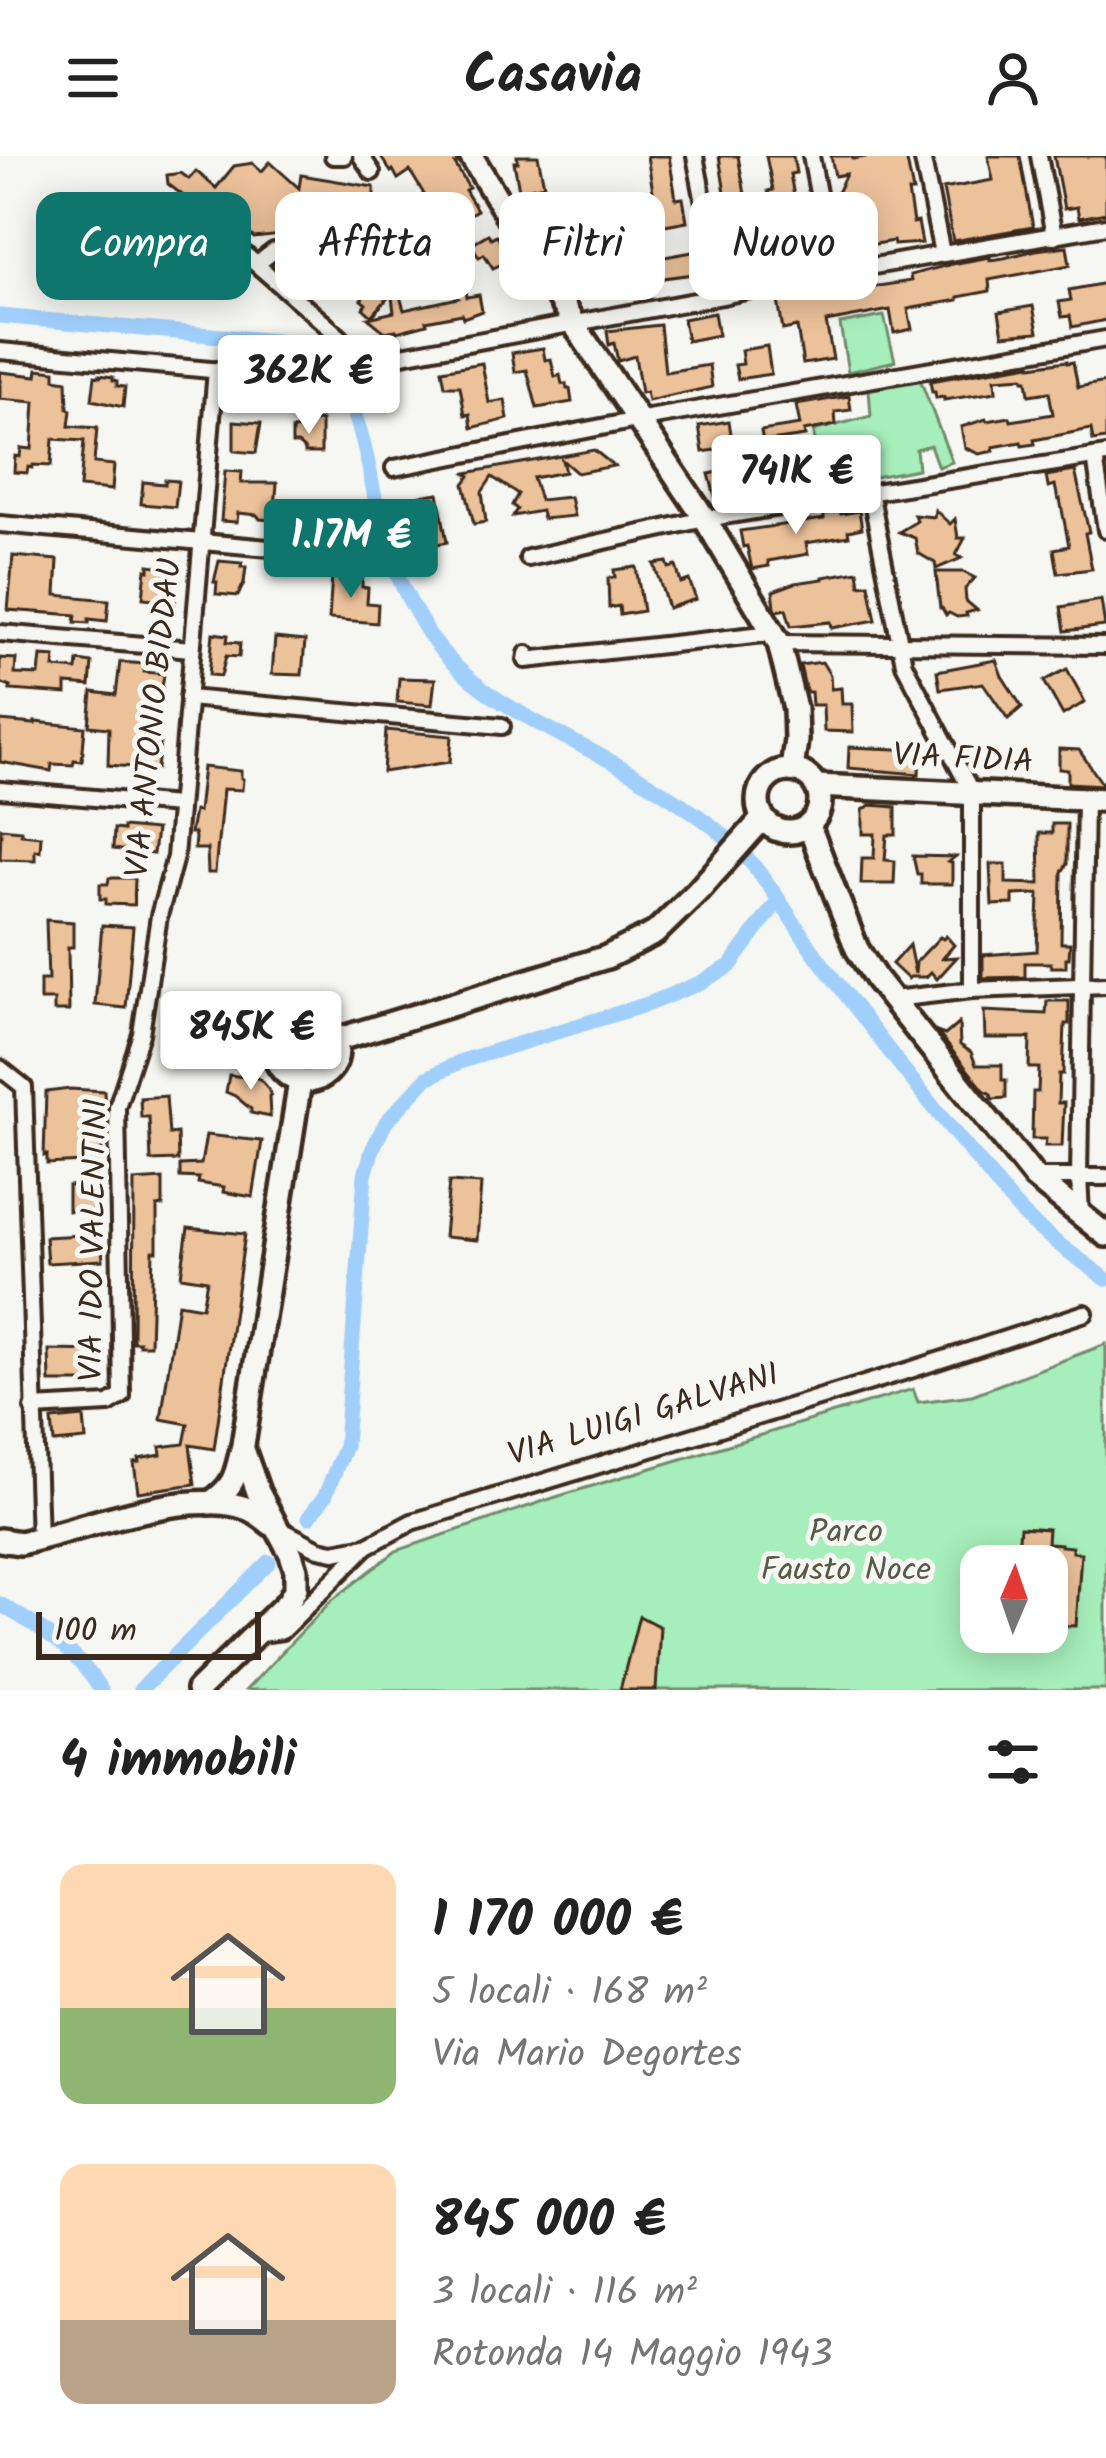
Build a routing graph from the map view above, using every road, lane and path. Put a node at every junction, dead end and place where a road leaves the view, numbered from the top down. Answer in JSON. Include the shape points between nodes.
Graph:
{"nodes":[{"id":1,"x":333,"y":156,"type":"edge"},
{"id":2,"x":344,"y":156,"type":"edge"},
{"id":3,"x":361,"y":156,"type":"edge"},
{"id":4,"x":471,"y":156,"type":"edge"},
{"id":5,"x":695,"y":156,"type":"edge"},
{"id":6,"x":811,"y":156,"type":"edge"},
{"id":7,"x":922,"y":156,"type":"edge"},
{"id":8,"x":1040,"y":156,"type":"edge"},
{"id":9,"x":372,"y":172,"type":"dead end"},
{"id":10,"x":702,"y":192,"type":"edge"},
{"id":11,"x":818,"y":192,"type":"edge"},
{"id":12,"x":1106,"y":226,"type":"edge"},
{"id":13,"x":1054,"y":236,"type":"junction"},
{"id":14,"x":275,"y":251,"type":"edge"},
{"id":15,"x":942,"y":253,"type":"junction"},
{"id":16,"x":251,"y":259,"type":"edge"},
{"id":17,"x":257,"y":264,"type":"junction"},
{"id":18,"x":878,"y":265,"type":"edge"},
{"id":19,"x":701,"y":300,"type":"edge"},
{"id":20,"x":574,"y":324,"type":"junction"},
{"id":21,"x":1106,"y":339,"type":"edge"},
{"id":22,"x":0,"y":352,"type":"edge"},
{"id":23,"x":355,"y":363,"type":"junction"},
{"id":24,"x":216,"y":370,"type":"junction"},
{"id":25,"x":637,"y":420,"type":"junction"},
{"id":26,"x":1100,"y":456,"type":"edge"},
{"id":27,"x":394,"y":468,"type":"dead end"},
{"id":28,"x":870,"y":491,"type":"junction"},
{"id":29,"x":705,"y":519,"type":"junction"},
{"id":30,"x":0,"y":524,"type":"edge"},
{"id":31,"x":1106,"y":530,"type":"edge"},
{"id":32,"x":200,"y":542,"type":"junction"},
{"id":33,"x":359,"y":556,"type":"dead end"},
{"id":34,"x":527,"y":558,"type":"dead end"},
{"id":35,"x":0,"y":633,"type":"edge"},
{"id":36,"x":776,"y":638,"type":"junction"},
{"id":37,"x":900,"y":644,"type":"junction"},
{"id":38,"x":1106,"y":646,"type":"edge"},
{"id":39,"x":192,"y":649,"type":"junction"},
{"id":40,"x":527,"y":654,"type":"dead end"},
{"id":41,"x":188,"y":698,"type":"junction"},
{"id":42,"x":502,"y":726,"type":"dead end"},
{"id":43,"x":792,"y":770,"type":"junction"},
{"id":44,"x":817,"y":786,"type":"junction"},
{"id":45,"x":0,"y":790,"type":"edge"},
{"id":46,"x":972,"y":793,"type":"junction"},
{"id":47,"x":1096,"y":799,"type":"edge"},
{"id":48,"x":178,"y":805,"type":"junction"},
{"id":49,"x":756,"y":824,"type":"junction"},
{"id":50,"x":809,"y":826,"type":"junction"},
{"id":51,"x":1106,"y":985,"type":"edge"},
{"id":52,"x":1083,"y":987,"type":"junction"},
{"id":53,"x":972,"y":991,"type":"junction"},
{"id":54,"x":892,"y":999,"type":"junction"},
{"id":55,"x":336,"y":1040,"type":"junction"},
{"id":56,"x":222,"y":1046,"type":"dead end"},
{"id":57,"x":275,"y":1051,"type":"junction"},
{"id":58,"x":0,"y":1068,"type":"edge"},
{"id":59,"x":130,"y":1068,"type":"joint"},
{"id":60,"x":300,"y":1081,"type":"junction"},
{"id":61,"x":1034,"y":1177,"type":"junction"},
{"id":62,"x":1079,"y":1177,"type":"junction"},
{"id":63,"x":1106,"y":1178,"type":"edge"},
{"id":64,"x":1081,"y":1215,"type":"junction"},
{"id":65,"x":1106,"y":1235,"type":"edge"},
{"id":66,"x":1085,"y":1313,"type":"dead end"},
{"id":67,"x":33,"y":1408,"type":"junction"},
{"id":68,"x":243,"y":1445,"type":"junction"},
{"id":69,"x":210,"y":1503,"type":"junction"},
{"id":70,"x":274,"y":1526,"type":"junction"},
{"id":71,"x":15,"y":1543,"type":"edge"},
{"id":72,"x":368,"y":1546,"type":"junction"},
{"id":73,"x":254,"y":1634,"type":"junction"},
{"id":74,"x":198,"y":1690,"type":"edge"}],
"edges":[{"from":1,"to":2,"type":"street"},
{"from":3,"to":9,"type":"street"},
{"from":4,"to":20,"type":"street"},
{"from":5,"to":10,"type":"street"},
{"from":6,"to":11,"type":"street"},
{"from":7,"to":15,"type":"street"},
{"from":8,"to":13,"type":"street"},
{"from":12,"to":13,"type":"street"},
{"from":13,"to":15,"type":"street"},
{"from":14,"to":17,"type":"street"},
{"from":15,"to":18,"type":"street"},
{"from":16,"to":17,"type":"street"},
{"from":17,"to":23,"type":"street","via":[[340,337]]},
{"from":19,"to":20,"type":"street"},
{"from":20,"to":23,"type":"street"},
{"from":20,"to":25,"type":"street"},
{"from":21,"to":25,"type":"street"},
{"from":22,"to":24,"type":"street"},
{"from":23,"to":24,"type":"street","via":[[278,376]]},
{"from":24,"to":32,"type":"street","name":"VIA ANTONIO BIDDAU"},
{"from":25,"to":27,"type":"street"},
{"from":25,"to":29,"type":"street"},
{"from":26,"to":28,"type":"street"},
{"from":26,"to":31,"type":"street"},
{"from":28,"to":29,"type":"street"},
{"from":28,"to":37,"type":"street"},
{"from":29,"to":34,"type":"street"},
{"from":29,"to":36,"type":"street"},
{"from":30,"to":32,"type":"street"},
{"from":32,"to":33,"type":"street"},
{"from":32,"to":39,"type":"street","name":"VIA ANTONIO BIDDAU"},
{"from":35,"to":39,"type":"street"},
{"from":36,"to":37,"type":"street"},
{"from":36,"to":40,"type":"street","via":[[526,660]]},
{"from":36,"to":43,"type":"street","via":[[795,710]]},
{"from":37,"to":38,"type":"street"},
{"from":37,"to":46,"type":"street"},
{"from":39,"to":41,"type":"street","name":"VIA ANTONIO BIDDAU"},
{"from":41,"to":42,"type":"street"},
{"from":41,"to":48,"type":"street","name":"VIA ANTONIO BIDDAU"},
{"from":43,"to":44,"type":"street"},
{"from":43,"to":49,"type":"street","via":[[773,774],[760,789]]},
{"from":44,"to":46,"type":"street","name":"VIA FIDIA"},
{"from":44,"to":50,"type":"street","via":[[820,808]]},
{"from":45,"to":48,"type":"street"},
{"from":46,"to":47,"type":"street","name":"VIA FIDIA"},
{"from":46,"to":53,"type":"street"},
{"from":47,"to":52,"type":"street"},
{"from":48,"to":59,"type":"street","name":"VIA ANTONIO BIDDAU","via":[[175,857]]},
{"from":49,"to":50,"type":"street","via":[[788,832]]},
{"from":49,"to":55,"type":"street","via":[[656,933],[607,957]]},
{"from":50,"to":54,"type":"street","via":[[857,949]]},
{"from":51,"to":52,"type":"street"},
{"from":52,"to":53,"type":"street"},
{"from":52,"to":62,"type":"street"},
{"from":53,"to":54,"type":"street"},
{"from":54,"to":61,"type":"street"},
{"from":55,"to":57,"type":"street","via":[[325,1024],[306,1018],[280,1032]]},
{"from":55,"to":60,"type":"street","via":[[330,1071]]},
{"from":56,"to":57,"type":"street"},
{"from":57,"to":60,"type":"street","via":[[282,1070]]},
{"from":58,"to":67,"type":"street","via":[[24,1087]]},
{"from":59,"to":67,"type":"street","name":"VIA IDO VALENTINI","via":[[117,1106],[122,1396],[109,1404]]},
{"from":60,"to":68,"type":"street"},
{"from":61,"to":62,"type":"street"},
{"from":61,"to":64,"type":"street"},
{"from":62,"to":63,"type":"street"},
{"from":62,"to":64,"type":"street"},
{"from":64,"to":65,"type":"street"},
{"from":66,"to":72,"type":"street","name":"VIA LUIGI GALVANI","via":[[412,1522]]},
{"from":67,"to":71,"type":"street"},
{"from":68,"to":69,"type":"street","via":[[234,1481]]},
{"from":68,"to":70,"type":"street"},
{"from":69,"to":70,"type":"street","via":[[256,1512]]},
{"from":69,"to":71,"type":"street"},
{"from":70,"to":72,"type":"street","via":[[319,1549]]},
{"from":70,"to":73,"type":"street","name":"VIA LUIGI GALVANI","via":[[291,1554],[296,1588]]},
{"from":72,"to":73,"type":"street","name":"VIA LUIGI GALVANI","via":[[282,1630]]},
{"from":73,"to":74,"type":"street","name":"VIA LUIGI GALVANI"}]}
